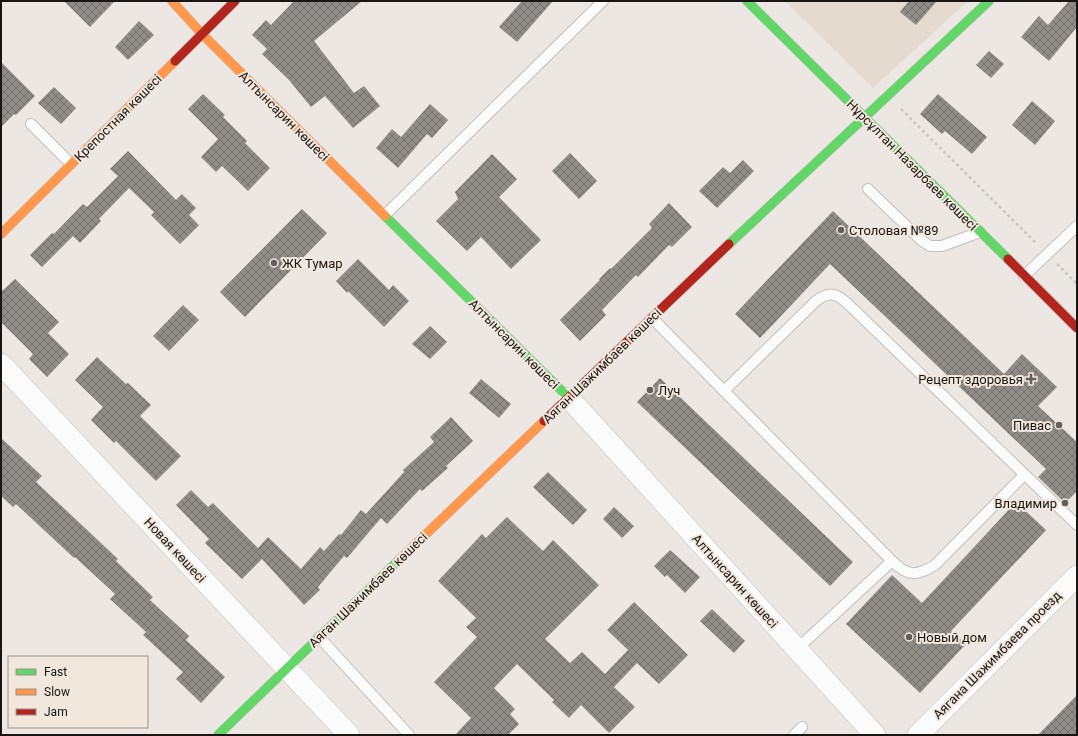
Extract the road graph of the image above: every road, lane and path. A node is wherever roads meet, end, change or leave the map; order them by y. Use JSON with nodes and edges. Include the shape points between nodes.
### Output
{"nodes":[{"id":1,"x":172,"y":1,"type":"edge"},
{"id":2,"x":235,"y":1,"type":"edge"},
{"id":3,"x":603,"y":1,"type":"edge"},
{"id":4,"x":747,"y":1,"type":"edge"},
{"id":5,"x":990,"y":1,"type":"edge"},
{"id":6,"x":971,"y":6,"type":"dead end"},
{"id":7,"x":971,"y":18,"type":"junction"},
{"id":8,"x":202,"y":34,"type":"junction"},
{"id":9,"x":887,"y":95,"type":"junction"},
{"id":10,"x":863,"y":117,"type":"junction"},
{"id":11,"x":31,"y":124,"type":"dead end"},
{"id":12,"x":71,"y":164,"type":"junction"},
{"id":13,"x":868,"y":189,"type":"dead end"},
{"id":14,"x":384,"y":215,"type":"junction"},
{"id":15,"x":1077,"y":226,"type":"edge"},
{"id":16,"x":980,"y":232,"type":"junction"},
{"id":17,"x":1,"y":234,"type":"edge"},
{"id":18,"x":1047,"y":254,"type":"junction"},
{"id":19,"x":1024,"y":276,"type":"junction"},
{"id":20,"x":1077,"y":284,"type":"edge"},
{"id":21,"x":652,"y":318,"type":"junction"},
{"id":22,"x":1077,"y":328,"type":"edge"},
{"id":23,"x":1,"y":364,"type":"edge"},
{"id":24,"x":724,"y":391,"type":"junction"},
{"id":25,"x":569,"y":398,"type":"junction"},
{"id":26,"x":1024,"y":475,"type":"junction"},
{"id":27,"x":1077,"y":525,"type":"edge"},
{"id":28,"x":892,"y":561,"type":"junction"},
{"id":29,"x":1077,"y":576,"type":"edge"},
{"id":30,"x":319,"y":638,"type":"junction"},
{"id":31,"x":797,"y":649,"type":"junction"},
{"id":32,"x":287,"y":668,"type":"junction"},
{"id":33,"x":802,"y":726,"type":"dead end"},
{"id":34,"x":218,"y":735,"type":"edge"},
{"id":35,"x":350,"y":735,"type":"edge"},
{"id":36,"x":409,"y":735,"type":"edge"},
{"id":37,"x":794,"y":735,"type":"edge"},
{"id":38,"x":875,"y":735,"type":"edge"},
{"id":39,"x":918,"y":735,"type":"edge"}],
"edges":[{"from":1,"to":8,"type":"street","name":"Алтынсарин көшесі"},
{"from":2,"to":8,"type":"street","name":"Крепостная көшесі"},
{"from":3,"to":14,"type":"lane"},
{"from":4,"to":10,"type":"street","name":"Нұрсұлтан Назарбаев көшесі"},
{"from":5,"to":7,"type":"street","name":"Аяган Шажимбаев көшесі"},
{"from":6,"to":7,"type":"lane"},
{"from":7,"to":9,"type":"street","name":"Аяган Шажимбаев көшесі"},
{"from":8,"to":12,"type":"street","name":"Крепостная көшесі"},
{"from":8,"to":14,"type":"street","name":"Алтынсарин көшесі"},
{"from":9,"to":10,"type":"street","name":"Аяган Шажимбаев көшесі"},
{"from":9,"to":18,"type":"path"},
{"from":10,"to":16,"type":"street","name":"Нұрсұлтан Назарбаев көшесі"},
{"from":10,"to":21,"type":"street","name":"Аяган Шажимбаев көшесі"},
{"from":11,"to":12,"type":"lane"},
{"from":12,"to":17,"type":"street","name":"Крепостная көшесі"},
{"from":13,"to":16,"type":"lane","via":[[930,246],[942,246]]},
{"from":14,"to":25,"type":"street","name":"Алтынсарин көшесі"},
{"from":15,"to":18,"type":"lane"},
{"from":16,"to":19,"type":"street","name":"Нұрсұлтан Назарбаев көшесі"},
{"from":18,"to":19,"type":"lane"},
{"from":18,"to":20,"type":"path"},
{"from":19,"to":22,"type":"street","name":"Нұрсұлтан Назарбаев көшесі"},
{"from":21,"to":24,"type":"lane"},
{"from":21,"to":25,"type":"street","name":"Аяган Шажимбаев көшесі"},
{"from":23,"to":32,"type":"street","name":"Новая көшесі"},
{"from":24,"to":26,"type":"lane","via":[[816,301],[830,294],[848,304]]},
{"from":24,"to":28,"type":"lane"},
{"from":25,"to":30,"type":"street","name":"Аяган Шажимбаев көшесі"},
{"from":25,"to":31,"type":"street","name":"Алтынсарин көшесі"},
{"from":26,"to":27,"type":"lane"},
{"from":26,"to":28,"type":"lane","via":[[935,565],[918,574],[909,573]]},
{"from":28,"to":31,"type":"lane"},
{"from":29,"to":39,"type":"street","name":"Аягана Шажимбаева проезд"},
{"from":30,"to":32,"type":"street","name":"Аяган Шажимбаев көшесі"},
{"from":30,"to":36,"type":"lane"},
{"from":31,"to":38,"type":"street","name":"Алтынсарин көшесі"},
{"from":32,"to":34,"type":"street","name":"Аяган Шажимбаев көшесі"},
{"from":32,"to":35,"type":"street","name":"Новая көшесі"},
{"from":33,"to":37,"type":"lane"}]}
